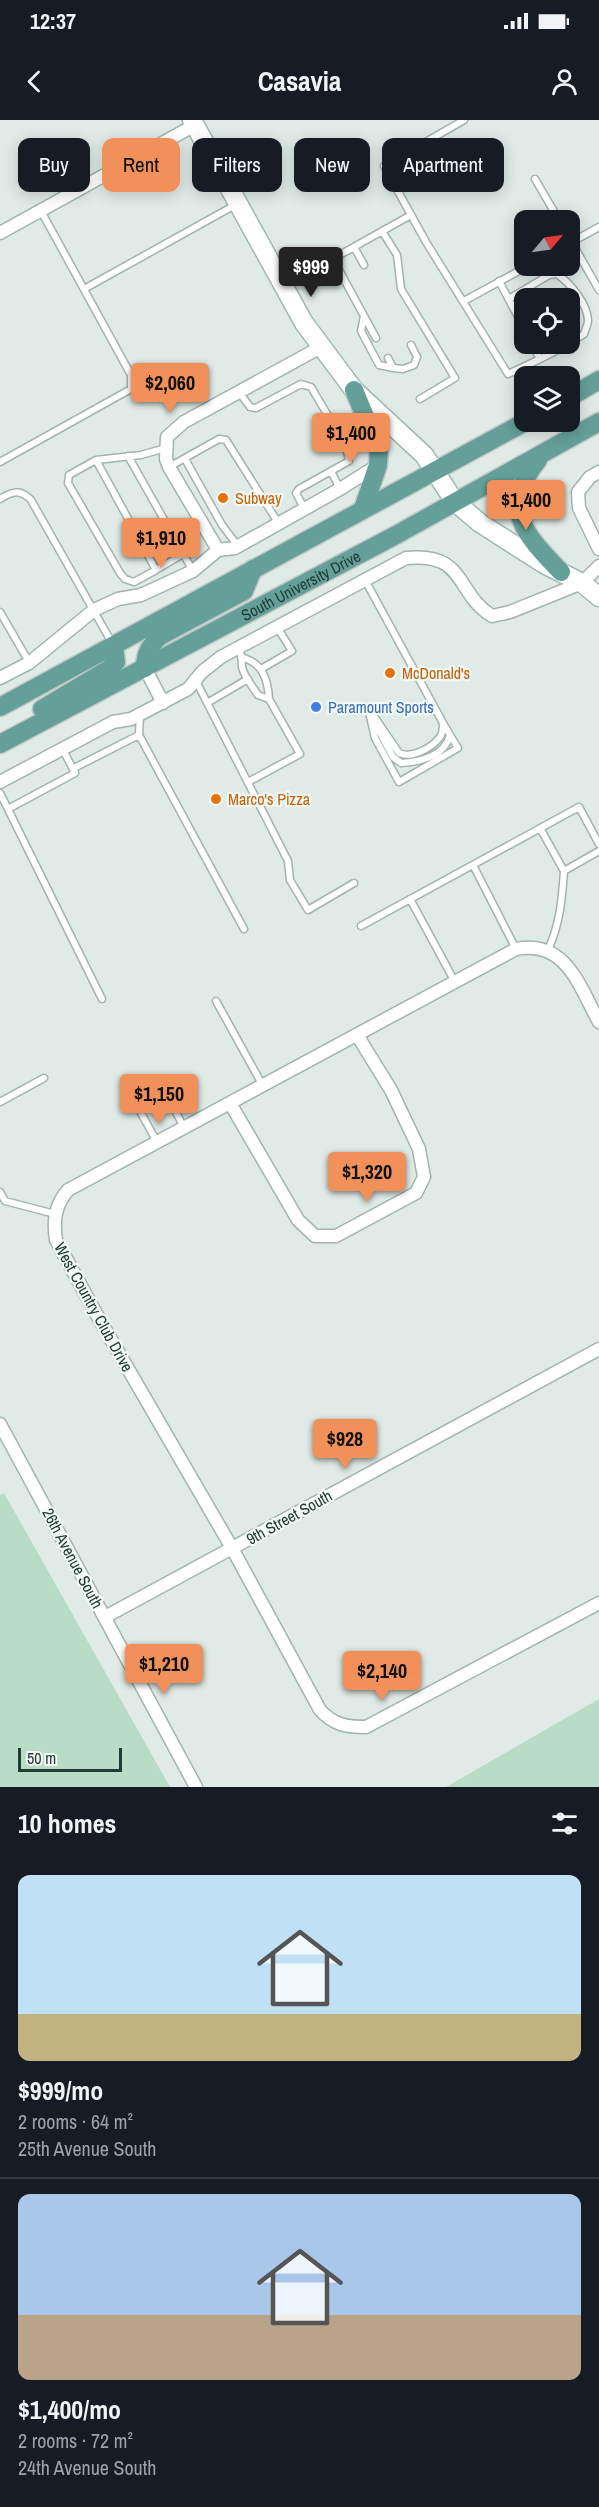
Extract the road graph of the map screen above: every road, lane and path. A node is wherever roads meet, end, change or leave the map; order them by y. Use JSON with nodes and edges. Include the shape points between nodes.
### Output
{"nodes":[{"id":1,"x":464,"y":120,"type":"edge"},
{"id":2,"x":193,"y":123,"type":"edge"},
{"id":3,"x":535,"y":179,"type":"dead end"},
{"id":4,"x":237,"y":204,"type":"junction"},
{"id":5,"x":553,"y":210,"type":"edge"},
{"id":6,"x":41,"y":211,"type":"junction"},
{"id":7,"x":411,"y":215,"type":"junction"},
{"id":8,"x":599,"y":227,"type":"edge"},
{"id":9,"x":382,"y":231,"type":"junction"},
{"id":10,"x":0,"y":233,"type":"edge"},
{"id":11,"x":580,"y":237,"type":"edge"},
{"id":12,"x":354,"y":247,"type":"junction"},
{"id":13,"x":333,"y":259,"type":"junction"},
{"id":14,"x":580,"y":259,"type":"edge"},
{"id":15,"x":364,"y":265,"type":"dead end"},
{"id":16,"x":514,"y":273,"type":"edge"},
{"id":17,"x":499,"y":281,"type":"junction"},
{"id":18,"x":284,"y":286,"type":"junction"},
{"id":19,"x":527,"y":288,"type":"edge"},
{"id":20,"x":572,"y":288,"type":"edge"},
{"id":21,"x":84,"y":289,"type":"junction"},
{"id":22,"x":599,"y":290,"type":"edge"},
{"id":23,"x":514,"y":296,"type":"edge"},
{"id":24,"x":509,"y":299,"type":"junction"},
{"id":25,"x":580,"y":300,"type":"edge"},
{"id":26,"x":464,"y":301,"type":"junction"},
{"id":27,"x":514,"y":309,"type":"edge"},
{"id":28,"x":364,"y":315,"type":"junction"},
{"id":29,"x":580,"y":336,"type":"edge"},
{"id":30,"x":376,"y":338,"type":"dead end"},
{"id":31,"x":411,"y":345,"type":"dead end"},
{"id":32,"x":321,"y":347,"type":"junction"},
{"id":33,"x":537,"y":354,"type":"edge"},
{"id":34,"x":549,"y":354,"type":"edge"},
{"id":35,"x":388,"y":358,"type":"dead end"},
{"id":36,"x":540,"y":359,"type":"junction"},
{"id":37,"x":393,"y":368,"type":"junction"},
{"id":38,"x":599,"y":380,"type":"edge"},
{"id":39,"x":354,"y":390,"type":"junction"},
{"id":40,"x":239,"y":391,"type":"junction"},
{"id":41,"x":580,"y":391,"type":"edge"},
{"id":42,"x":420,"y":399,"type":"dead end"},
{"id":43,"x":599,"y":422,"type":"edge"},
{"id":44,"x":514,"y":428,"type":"edge"},
{"id":45,"x":166,"y":448,"type":"junction"},
{"id":46,"x":543,"y":453,"type":"junction"},
{"id":47,"x":128,"y":456,"type":"junction"},
{"id":48,"x":184,"y":459,"type":"junction"},
{"id":49,"x":96,"y":460,"type":"junction"},
{"id":50,"x":0,"y":462,"type":"edge"},
{"id":51,"x":378,"y":465,"type":"junction"},
{"id":52,"x":169,"y":467,"type":"junction"},
{"id":53,"x":435,"y":470,"type":"junction"},
{"id":54,"x":331,"y":471,"type":"junction"},
{"id":55,"x":599,"y":472,"type":"edge"},
{"id":56,"x":340,"y":489,"type":"junction"},
{"id":57,"x":0,"y":499,"type":"edge"},
{"id":58,"x":455,"y":502,"type":"junction"},
{"id":59,"x":305,"y":509,"type":"junction"},
{"id":60,"x":363,"y":509,"type":"junction"},
{"id":61,"x":279,"y":525,"type":"junction"},
{"id":62,"x":238,"y":546,"type":"junction"},
{"id":63,"x":599,"y":549,"type":"edge"},
{"id":64,"x":218,"y":550,"type":"junction"},
{"id":65,"x":183,"y":554,"type":"junction"},
{"id":66,"x":599,"y":566,"type":"edge"},
{"id":67,"x":253,"y":569,"type":"junction"},
{"id":68,"x":156,"y":570,"type":"junction"},
{"id":69,"x":193,"y":571,"type":"junction"},
{"id":70,"x":561,"y":572,"type":"junction"},
{"id":71,"x":365,"y":580,"type":"junction"},
{"id":72,"x":582,"y":583,"type":"junction"},
{"id":73,"x":599,"y":597,"type":"edge"},
{"id":74,"x":94,"y":610,"type":"junction"},
{"id":75,"x":0,"y":612,"type":"edge"},
{"id":76,"x":277,"y":627,"type":"junction"},
{"id":77,"x":114,"y":646,"type":"junction"},
{"id":78,"x":241,"y":653,"type":"junction"},
{"id":79,"x":29,"y":663,"type":"junction"},
{"id":80,"x":144,"y":668,"type":"junction"},
{"id":81,"x":261,"y":669,"type":"junction"},
{"id":82,"x":0,"y":678,"type":"edge"},
{"id":83,"x":248,"y":679,"type":"junction"},
{"id":84,"x":195,"y":680,"type":"junction"},
{"id":85,"x":269,"y":699,"type":"junction"},
{"id":86,"x":163,"y":703,"type":"junction"},
{"id":87,"x":207,"y":703,"type":"junction"},
{"id":88,"x":0,"y":707,"type":"edge"},
{"id":89,"x":369,"y":709,"type":"junction"},
{"id":90,"x":140,"y":716,"type":"junction"},
{"id":91,"x":443,"y":723,"type":"junction"},
{"id":92,"x":24,"y":731,"type":"junction"},
{"id":93,"x":139,"y":735,"type":"junction"},
{"id":94,"x":450,"y":735,"type":"junction"},
{"id":95,"x":0,"y":744,"type":"edge"},
{"id":96,"x":62,"y":748,"type":"junction"},
{"id":97,"x":74,"y":768,"type":"junction"},
{"id":98,"x":0,"y":782,"type":"edge"},
{"id":99,"x":248,"y":783,"type":"junction"},
{"id":100,"x":0,"y":793,"type":"edge"},
{"id":101,"x":8,"y":809,"type":"junction"},
{"id":102,"x":540,"y":828,"type":"junction"},
{"id":103,"x":599,"y":844,"type":"edge"},
{"id":104,"x":599,"y":851,"type":"edge"},
{"id":105,"x":473,"y":865,"type":"junction"},
{"id":106,"x":564,"y":871,"type":"junction"},
{"id":107,"x":354,"y":884,"type":"dead end"},
{"id":108,"x":410,"y":899,"type":"junction"},
{"id":109,"x":361,"y":926,"type":"dead end"},
{"id":110,"x":244,"y":929,"type":"dead end"},
{"id":111,"x":516,"y":949,"type":"junction"},
{"id":112,"x":548,"y":950,"type":"junction"},
{"id":113,"x":455,"y":982,"type":"junction"},
{"id":114,"x":102,"y":999,"type":"dead end"},
{"id":115,"x":216,"y":1001,"type":"dead end"},
{"id":116,"x":599,"y":1022,"type":"edge"},
{"id":117,"x":357,"y":1035,"type":"junction"},
{"id":118,"x":44,"y":1078,"type":"dead end"},
{"id":119,"x":263,"y":1086,"type":"junction"},
{"id":120,"x":0,"y":1102,"type":"edge"},
{"id":121,"x":230,"y":1103,"type":"junction"},
{"id":122,"x":184,"y":1128,"type":"junction"},
{"id":123,"x":157,"y":1143,"type":"junction"},
{"id":124,"x":0,"y":1192,"type":"edge"},
{"id":125,"x":55,"y":1214,"type":"junction"},
{"id":126,"x":599,"y":1349,"type":"edge"},
{"id":127,"x":0,"y":1424,"type":"edge"},
{"id":128,"x":232,"y":1548,"type":"junction"},
{"id":129,"x":599,"y":1603,"type":"edge"},
{"id":130,"x":105,"y":1617,"type":"junction"},
{"id":131,"x":196,"y":1787,"type":"edge"}],
"edges":[{"from":1,"to":7,"type":"lane","via":[[384,166]]},
{"from":2,"to":4,"type":"street"},
{"from":2,"to":6,"type":"street"},
{"from":3,"to":5,"type":"lane"},
{"from":4,"to":18,"type":"street"},
{"from":4,"to":21,"type":"lane"},
{"from":6,"to":10,"type":"street"},
{"from":6,"to":21,"type":"lane"},
{"from":7,"to":9,"type":"lane"},
{"from":7,"to":26,"type":"lane"},
{"from":8,"to":11,"type":"lane"},
{"from":9,"to":12,"type":"lane"},
{"from":9,"to":42,"type":"lane","via":[[397,255],[401,289],[455,378]]},
{"from":12,"to":13,"type":"lane"},
{"from":12,"to":15,"type":"lane"},
{"from":13,"to":18,"type":"lane"},
{"from":13,"to":28,"type":"lane"},
{"from":14,"to":22,"type":"lane"},
{"from":16,"to":17,"type":"lane"},
{"from":17,"to":24,"type":"lane"},
{"from":17,"to":26,"type":"lane"},
{"from":18,"to":32,"type":"street"},
{"from":19,"to":20,"type":"lane","via":[[557,274]]},
{"from":21,"to":50,"type":"lane","via":[[131,375],[132,389]]},
{"from":23,"to":24,"type":"lane"},
{"from":24,"to":27,"type":"lane"},
{"from":25,"to":29,"type":"lane","via":[[588,320]]},
{"from":26,"to":36,"type":"lane","via":[[508,374]]},
{"from":28,"to":30,"type":"lane"},
{"from":28,"to":37,"type":"lane","via":[[361,331],[380,365]]},
{"from":31,"to":37,"type":"lane","via":[[417,357],[414,365]]},
{"from":32,"to":39,"type":"street"},
{"from":32,"to":40,"type":"street"},
{"from":33,"to":36,"type":"lane"},
{"from":34,"to":36,"type":"lane"},
{"from":35,"to":37,"type":"lane"},
{"from":38,"to":41,"type":"main road"},
{"from":39,"to":51,"type":"main road","via":[[379,450]]},
{"from":39,"to":53,"type":"street"},
{"from":40,"to":45,"type":"street","via":[[184,422],[167,437]]},
{"from":40,"to":54,"type":"lane","via":[[250,407],[256,408],[301,384],[311,387],[350,454],[349,461]]},
{"from":43,"to":46,"type":"main road","name":"South University Drive"},
{"from":44,"to":53,"type":"main road"},
{"from":45,"to":47,"type":"lane"},
{"from":45,"to":52,"type":"street"},
{"from":46,"to":58,"type":"main road","name":"South University Drive"},
{"from":46,"to":70,"type":"main road","via":[[524,477],[518,505],[522,525]]},
{"from":47,"to":49,"type":"lane"},
{"from":47,"to":65,"type":"lane"},
{"from":48,"to":52,"type":"lane"},
{"from":48,"to":61,"type":"lane","via":[[219,439],[226,440]]},
{"from":48,"to":62,"type":"lane"},
{"from":49,"to":68,"type":"lane"},
{"from":49,"to":68,"type":"lane","via":[[69,475],[68,483],[125,579],[134,582]]},
{"from":51,"to":56,"type":"street"},
{"from":51,"to":60,"type":"main road"},
{"from":52,"to":64,"type":"street"},
{"from":53,"to":58,"type":"street"},
{"from":53,"to":60,"type":"main road"},
{"from":54,"to":56,"type":"lane"},
{"from":54,"to":59,"type":"lane","via":[[296,493]]},
{"from":55,"to":63,"type":"street","via":[[578,492],[579,508]]},
{"from":56,"to":59,"type":"street"},
{"from":57,"to":74,"type":"lane","via":[[12,492],[23,492],[32,500]]},
{"from":58,"to":70,"type":"street","via":[[480,523]]},
{"from":58,"to":80,"type":"main road","name":"South University Drive"},
{"from":59,"to":61,"type":"street"},
{"from":60,"to":67,"type":"main road"},
{"from":61,"to":62,"type":"street"},
{"from":62,"to":64,"type":"street"},
{"from":64,"to":69,"type":"street"},
{"from":65,"to":68,"type":"lane"},
{"from":65,"to":69,"type":"lane"},
{"from":66,"to":72,"type":"street"},
{"from":67,"to":77,"type":"main road"},
{"from":67,"to":80,"type":"main road","via":[[244,591],[160,636],[149,646]]},
{"from":69,"to":74,"type":"street","via":[[141,595],[118,599]]},
{"from":70,"to":72,"type":"street"},
{"from":71,"to":72,"type":"street","via":[[406,558],[440,560],[454,569],[478,607],[492,616]]},
{"from":71,"to":76,"type":"street"},
{"from":71,"to":91,"type":"lane"},
{"from":72,"to":73,"type":"street"},
{"from":74,"to":77,"type":"lane"},
{"from":74,"to":79,"type":"street"},
{"from":75,"to":79,"type":"lane"},
{"from":76,"to":78,"type":"street"},
{"from":76,"to":81,"type":"lane","via":[[292,651]]},
{"from":77,"to":88,"type":"main road"},
{"from":77,"to":92,"type":"main road","via":[[117,662],[110,669],[40,710]]},
{"from":78,"to":81,"type":"lane"},
{"from":78,"to":83,"type":"lane"},
{"from":78,"to":84,"type":"street","via":[[221,657]]},
{"from":79,"to":82,"type":"street"},
{"from":80,"to":86,"type":"street"},
{"from":80,"to":92,"type":"main road","name":"South University Drive"},
{"from":81,"to":85,"type":"lane"},
{"from":83,"to":85,"type":"lane","via":[[258,695]]},
{"from":83,"to":87,"type":"lane"},
{"from":84,"to":86,"type":"street","via":[[188,689]]},
{"from":84,"to":87,"type":"lane"},
{"from":85,"to":99,"type":"lane","via":[[300,754]]},
{"from":86,"to":90,"type":"street"},
{"from":87,"to":99,"type":"lane"},
{"from":89,"to":91,"type":"lane","via":[[405,756],[437,741]]},
{"from":89,"to":94,"type":"lane","via":[[382,741],[401,763],[427,759],[448,743]]},
{"from":89,"to":94,"type":"lane","via":[[375,738],[399,782],[458,748]]},
{"from":90,"to":93,"type":"lane"},
{"from":90,"to":96,"type":"street","via":[[113,722]]},
{"from":91,"to":94,"type":"lane"},
{"from":92,"to":95,"type":"main road","name":"South University Drive"},
{"from":93,"to":97,"type":"lane"},
{"from":93,"to":110,"type":"lane"},
{"from":96,"to":97,"type":"lane"},
{"from":96,"to":98,"type":"street"},
{"from":97,"to":101,"type":"lane","via":[[75,773]]},
{"from":99,"to":107,"type":"lane","via":[[288,861],[290,880],[308,910]]},
{"from":100,"to":101,"type":"lane"},
{"from":101,"to":114,"type":"lane"},
{"from":102,"to":103,"type":"lane","via":[[579,807]]},
{"from":102,"to":105,"type":"lane"},
{"from":102,"to":106,"type":"lane"},
{"from":104,"to":106,"type":"lane"},
{"from":105,"to":108,"type":"lane"},
{"from":105,"to":111,"type":"lane"},
{"from":106,"to":112,"type":"lane","via":[[562,903]]},
{"from":108,"to":109,"type":"lane"},
{"from":108,"to":113,"type":"lane"},
{"from":111,"to":112,"type":"street","via":[[533,946]]},
{"from":111,"to":113,"type":"street"},
{"from":112,"to":116,"type":"street","via":[[572,973]]},
{"from":113,"to":117,"type":"street"},
{"from":115,"to":119,"type":"lane"},
{"from":117,"to":119,"type":"street"},
{"from":117,"to":121,"type":"street","via":[[391,1090],[419,1149],[424,1177],[416,1193],[336,1236],[315,1236],[298,1220]]},
{"from":118,"to":120,"type":"lane"},
{"from":119,"to":121,"type":"street"},
{"from":121,"to":122,"type":"street"},
{"from":122,"to":123,"type":"street"},
{"from":122,"to":123,"type":"lane","via":[[163,1093],[151,1094],[143,1101],[141,1113]]},
{"from":123,"to":125,"type":"street","via":[[69,1190],[59,1200]]},
{"from":124,"to":125,"type":"lane","via":[[5,1201]]},
{"from":125,"to":128,"type":"street","name":"West Country Club Drive","via":[[56,1240]]},
{"from":126,"to":128,"type":"street","name":"9th Street South"},
{"from":127,"to":130,"type":"street","name":"26th Avenue South"},
{"from":128,"to":129,"type":"street","name":"West Country Club Drive","via":[[320,1710],[330,1721],[348,1727],[366,1727]]},
{"from":128,"to":130,"type":"street","name":"9th Street South"},
{"from":130,"to":131,"type":"street","name":"26th Avenue South"}]}
